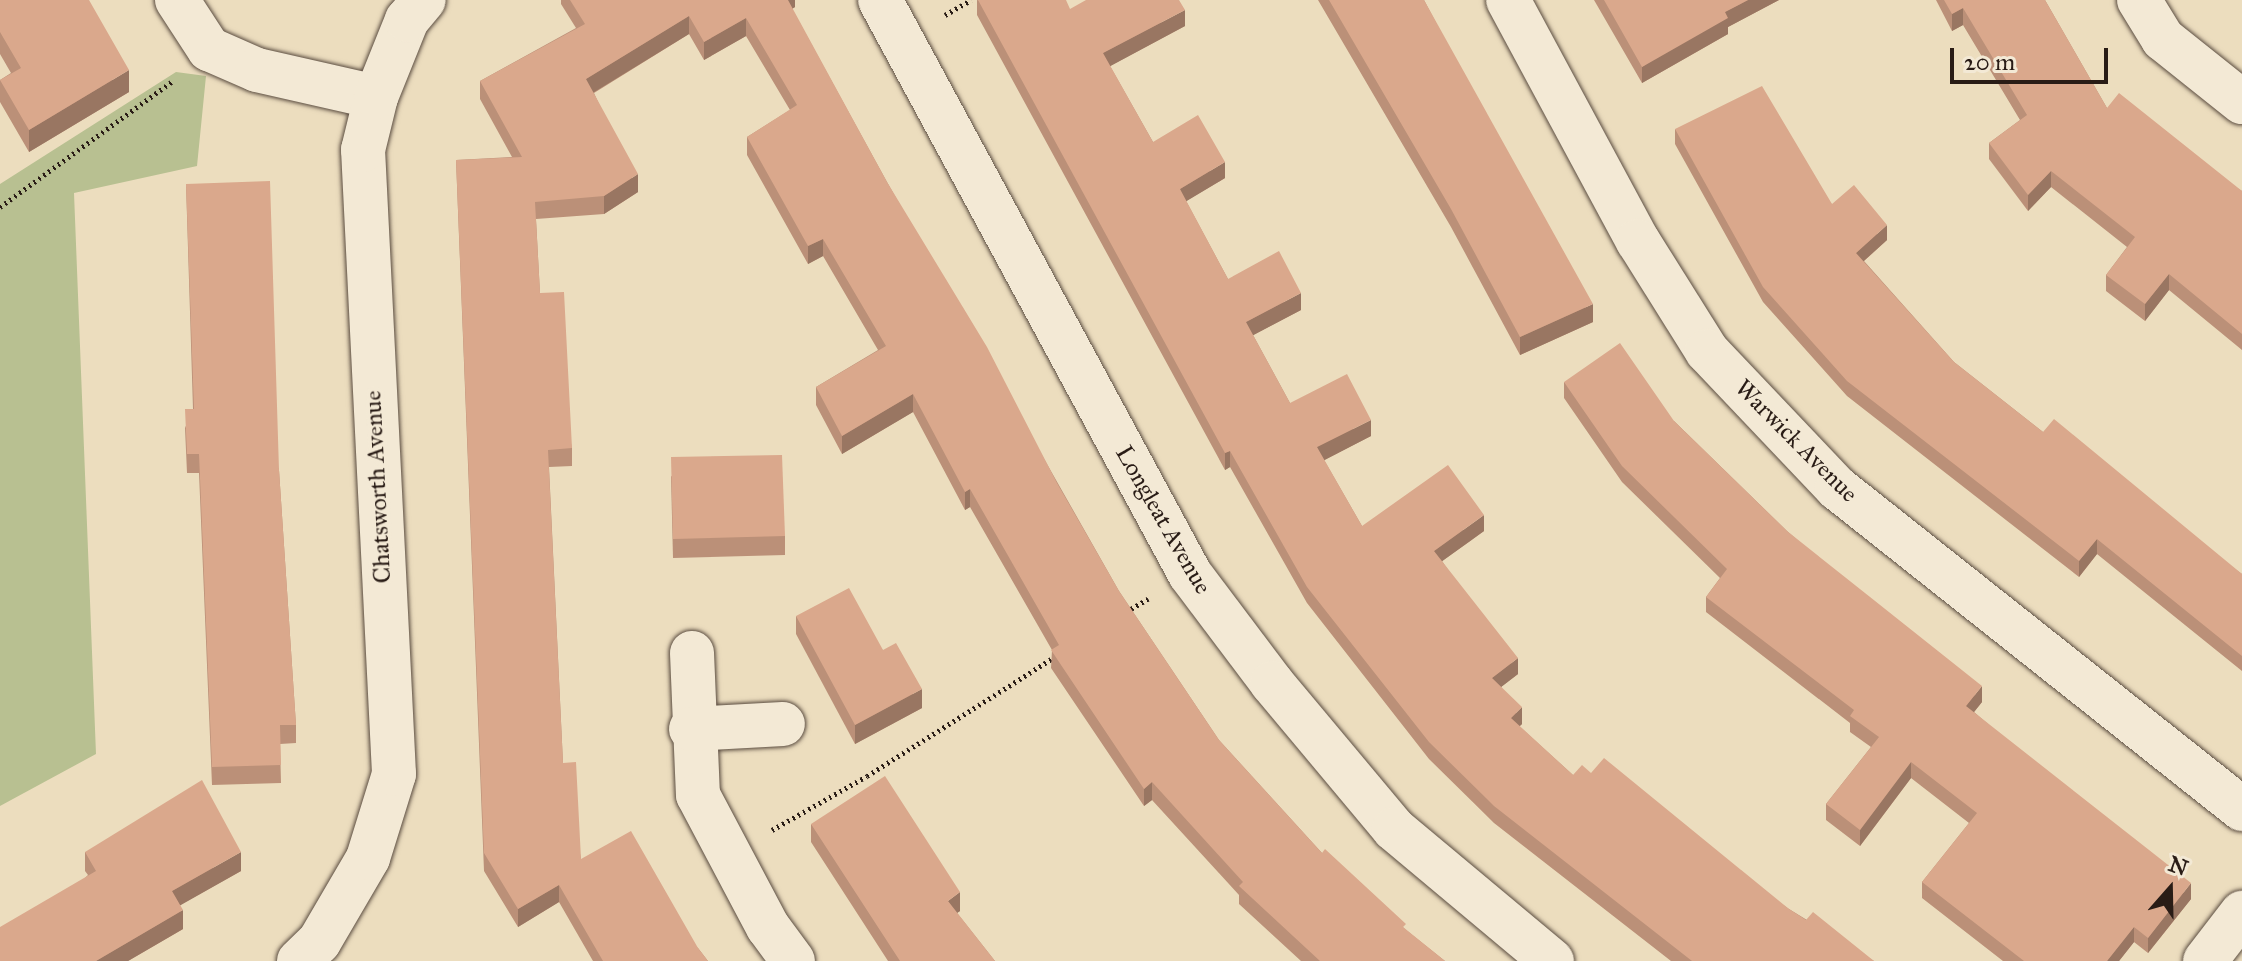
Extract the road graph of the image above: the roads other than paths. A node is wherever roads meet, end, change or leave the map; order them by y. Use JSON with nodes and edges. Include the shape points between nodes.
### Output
{"nodes":[{"id":1,"x":177,"y":0,"type":"edge"},
{"id":2,"x":424,"y":0,"type":"edge"},
{"id":3,"x":880,"y":0,"type":"edge"},
{"id":4,"x":1508,"y":0,"type":"edge"},
{"id":5,"x":2139,"y":0,"type":"edge"},
{"id":6,"x":376,"y":97,"type":"junction"},
{"id":7,"x":2242,"y":102,"type":"edge"},
{"id":8,"x":692,"y":653,"type":"dead end"},
{"id":9,"x":783,"y":724,"type":"dead end"},
{"id":10,"x":691,"y":729,"type":"junction"},
{"id":11,"x":2242,"y":809,"type":"edge"},
{"id":12,"x":2242,"y":913,"type":"edge"},
{"id":13,"x":299,"y":961,"type":"edge"},
{"id":14,"x":793,"y":961,"type":"edge"},
{"id":15,"x":1552,"y":961,"type":"edge"},
{"id":16,"x":2205,"y":961,"type":"edge"}],
"edges":[{"from":1,"to":6,"type":"street","via":[[209,49],[257,70]]},
{"from":2,"to":6,"type":"street","name":"Chatsworth Avenue","via":[[407,20]]},
{"from":3,"to":15,"type":"street","name":"Longleat Avenue","via":[[1190,574],[1272,683],[1394,829]]},
{"from":4,"to":11,"type":"street","name":"Warwick Avenue","via":[[1638,241],[1707,351],[1837,488]]},
{"from":5,"to":7,"type":"street","via":[[2163,39]]},
{"from":6,"to":13,"type":"street","name":"Chatsworth Avenue","via":[[363,150],[394,774],[368,858],[327,930]]},
{"from":8,"to":10,"type":"street"},
{"from":9,"to":10,"type":"street"},
{"from":10,"to":14,"type":"street","via":[[698,795],[768,927]]},
{"from":12,"to":16,"type":"street"}]}
